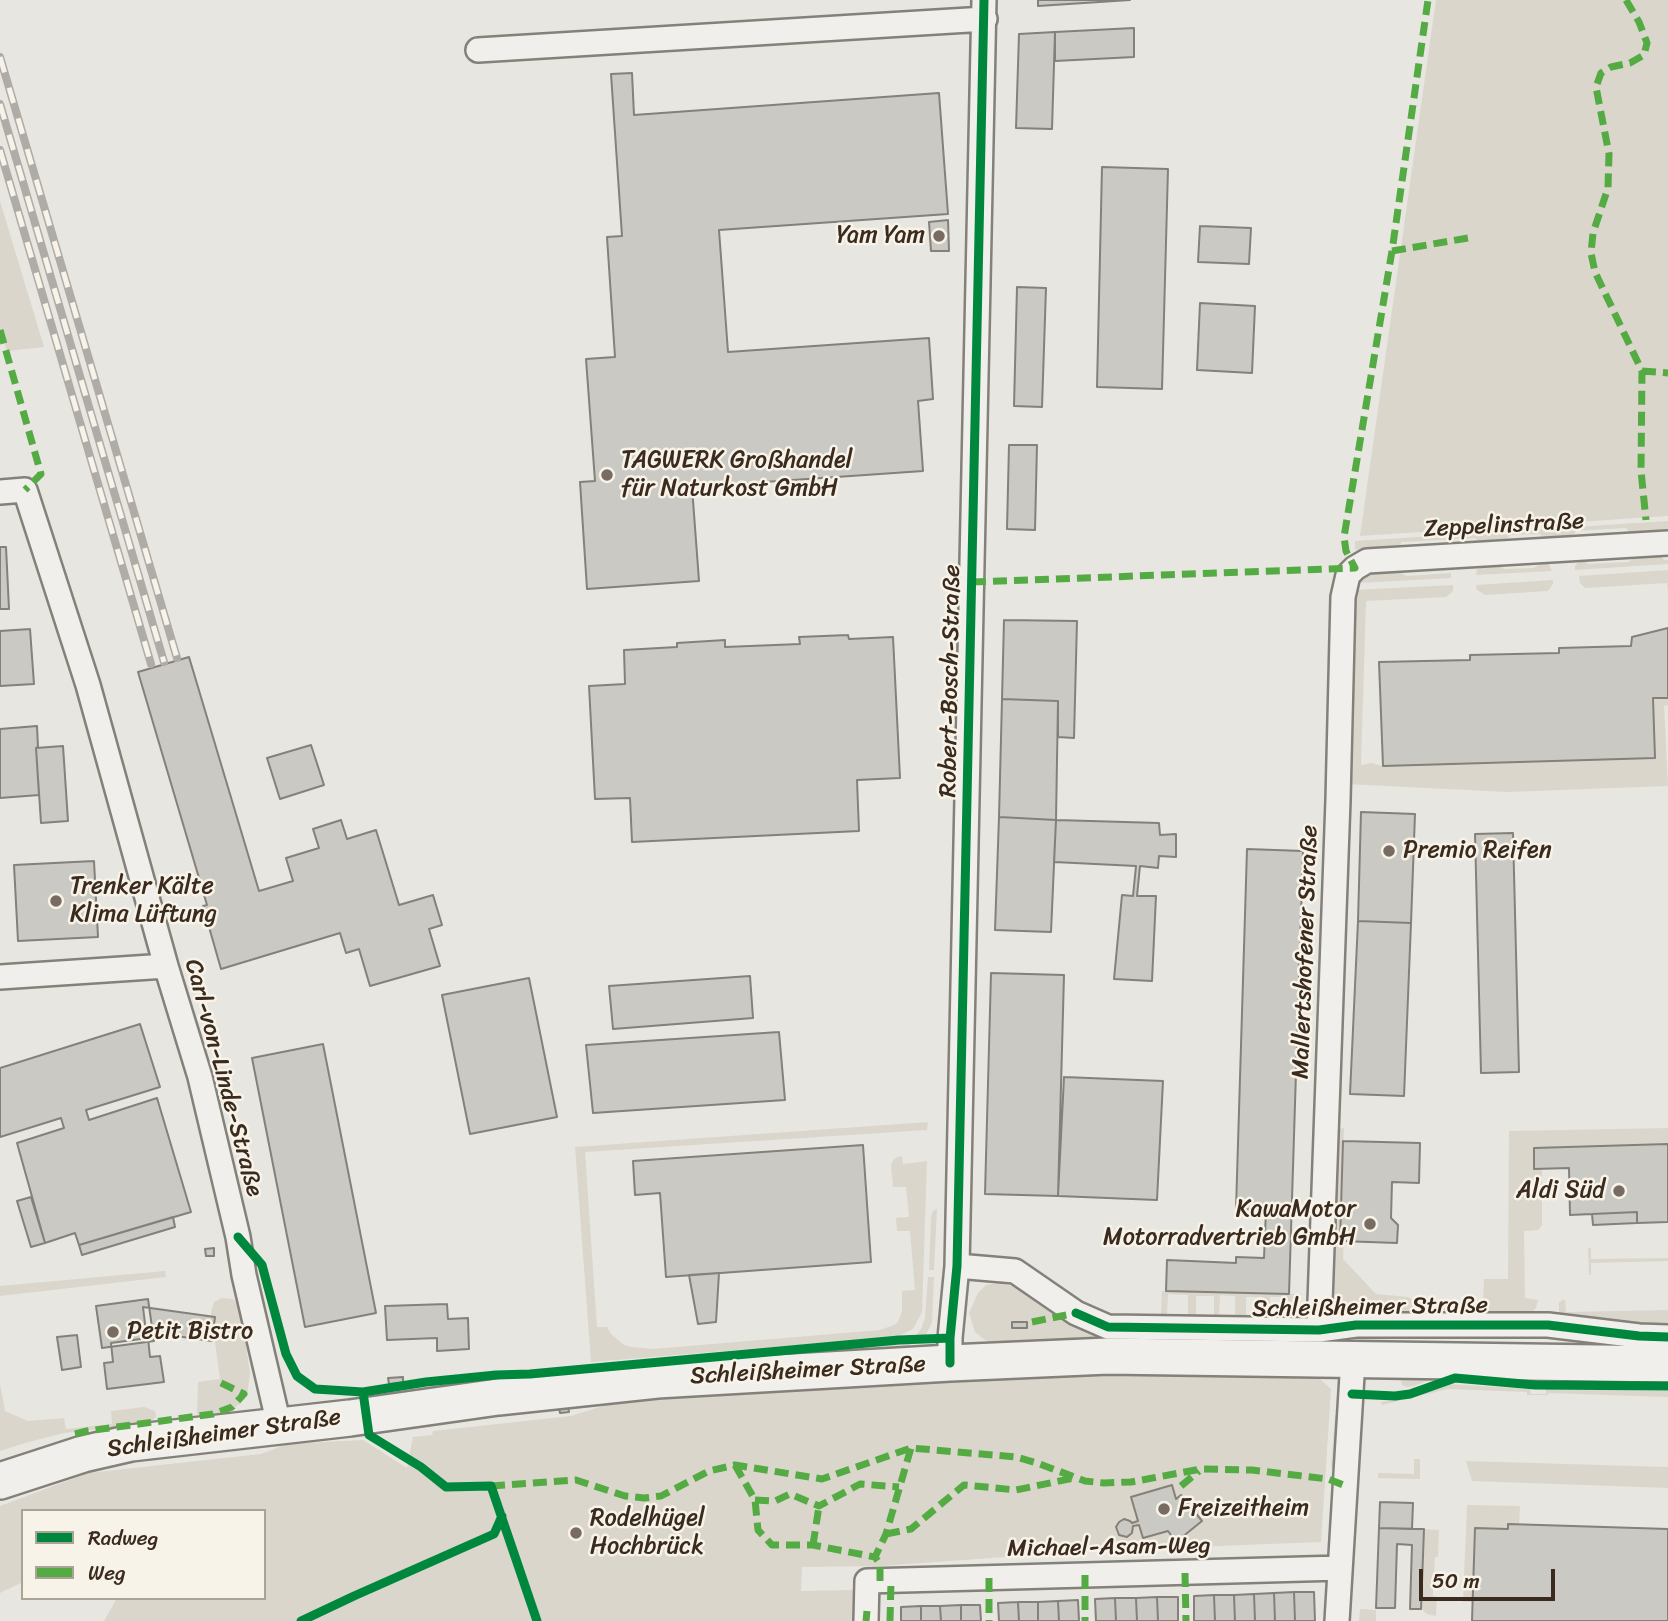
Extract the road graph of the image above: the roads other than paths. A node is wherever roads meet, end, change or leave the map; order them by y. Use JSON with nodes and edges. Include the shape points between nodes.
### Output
{"nodes":[{"id":1,"x":984,"y":10,"type":"edge"},
{"id":2,"x":478,"y":50,"type":"dead end"},
{"id":3,"x":0,"y":492,"type":"edge"},
{"id":4,"x":1668,"y":543,"type":"edge"},
{"id":5,"x":1348,"y":576,"type":"joint"},
{"id":6,"x":166,"y":966,"type":"junction"},
{"id":7,"x":0,"y":977,"type":"edge"},
{"id":8,"x":957,"y":1266,"type":"junction"},
{"id":9,"x":1319,"y":1330,"type":"junction"},
{"id":10,"x":1668,"y":1337,"type":"edge"},
{"id":11,"x":1353,"y":1359,"type":"junction"},
{"id":12,"x":950,"y":1363,"type":"junction"},
{"id":13,"x":1668,"y":1364,"type":"edge"},
{"id":14,"x":279,"y":1425,"type":"junction"},
{"id":15,"x":0,"y":1481,"type":"edge"},
{"id":16,"x":1340,"y":1568,"type":"junction"},
{"id":17,"x":866,"y":1621,"type":"edge"},
{"id":18,"x":1337,"y":1621,"type":"edge"}],
"edges":[{"from":1,"to":2,"type":"street","name":"Robert-Bosch-Straße"},
{"from":1,"to":8,"type":"street","name":"Robert-Bosch-Straße"},
{"from":3,"to":6,"type":"street","name":"Carl-von-Linde-Straße","via":[[25,490],[88,685]]},
{"from":4,"to":5,"type":"street","name":"Zeppelinstraße","via":[[1367,561]]},
{"from":5,"to":9,"type":"street","name":"Mallertshofener Straße","via":[[1343,597]]},
{"from":6,"to":7,"type":"street"},
{"from":6,"to":14,"type":"street","name":"Carl-von-Linde-Straße","via":[[200,1077]]},
{"from":8,"to":9,"type":"street","name":"Schleißheimer Straße","via":[[1015,1270],[1076,1313],[1108,1327]]},
{"from":8,"to":12,"type":"street","name":"Robert-Bosch-Straße"},
{"from":9,"to":10,"type":"street","name":"Schleißheimer Straße","via":[[1356,1325],[1548,1325]]},
{"from":11,"to":12,"type":"main road","name":"Schleißheimer Straße","via":[[1108,1356]]},
{"from":11,"to":13,"type":"main road","name":"Schleißheimer Straße"},
{"from":11,"to":16,"type":"street"},
{"from":12,"to":14,"type":"main road","name":"Schleißheimer Straße","via":[[657,1380]]},
{"from":14,"to":15,"type":"main road","name":"Schleißheimer Straße","via":[[131,1443]]},
{"from":16,"to":17,"type":"street","name":"Michael-Asam-Weg","via":[[867,1581]]},
{"from":16,"to":18,"type":"street"}]}
